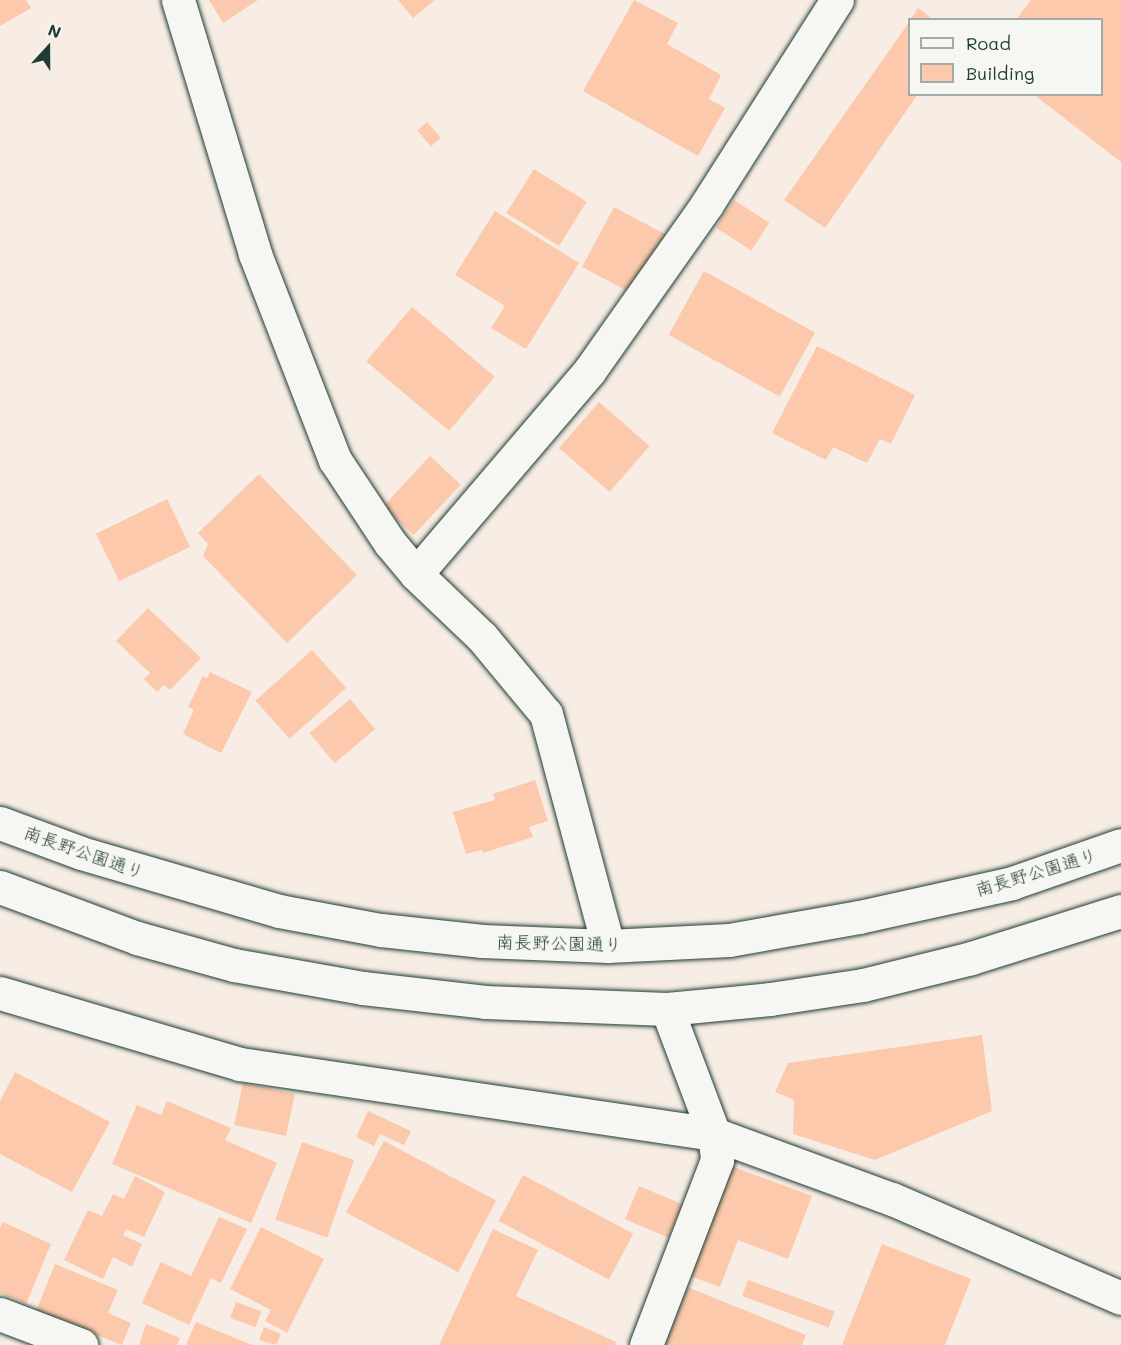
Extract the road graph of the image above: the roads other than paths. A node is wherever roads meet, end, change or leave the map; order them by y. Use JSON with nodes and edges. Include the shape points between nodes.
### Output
{"nodes":[{"id":1,"x":178,"y":0,"type":"edge"},
{"id":2,"x":837,"y":0,"type":"edge"},
{"id":3,"x":416,"y":574,"type":"junction"},
{"id":4,"x":0,"y":823,"type":"edge"},
{"id":5,"x":1121,"y":845,"type":"edge"},
{"id":6,"x":0,"y":887,"type":"edge"},
{"id":7,"x":1121,"y":911,"type":"edge"},
{"id":8,"x":608,"y":946,"type":"junction"},
{"id":9,"x":0,"y":993,"type":"edge"},
{"id":10,"x":667,"y":1009,"type":"junction"},
{"id":11,"x":714,"y":1134,"type":"junction"},
{"id":12,"x":1121,"y":1298,"type":"edge"},
{"id":13,"x":0,"y":1314,"type":"edge"},
{"id":14,"x":81,"y":1345,"type":"edge"},
{"id":15,"x":646,"y":1345,"type":"edge"}],
"edges":[{"from":1,"to":3,"type":"street","via":[[255,254],[335,460],[390,543]]},
{"from":2,"to":3,"type":"street","via":[[707,204],[590,370]]},
{"from":3,"to":8,"type":"street","via":[[482,637],[546,714]]},
{"from":4,"to":8,"type":"street","name":"南長野公園通り","via":[[81,853],[279,911],[381,930],[482,941]]},
{"from":5,"to":8,"type":"street","name":"南長野公園通り","via":[[1011,883],[859,917],[729,940]]},
{"from":6,"to":10,"type":"street","via":[[137,938],[234,965],[363,988],[485,1002]]},
{"from":7,"to":10,"type":"street","via":[[971,958],[863,986]]},
{"from":9,"to":11,"type":"street","via":[[240,1064]]},
{"from":10,"to":11,"type":"street"},
{"from":11,"to":12,"type":"street","via":[[892,1199]]},
{"from":11,"to":15,"type":"street","via":[[717,1160]]},
{"from":13,"to":14,"type":"street"}]}
